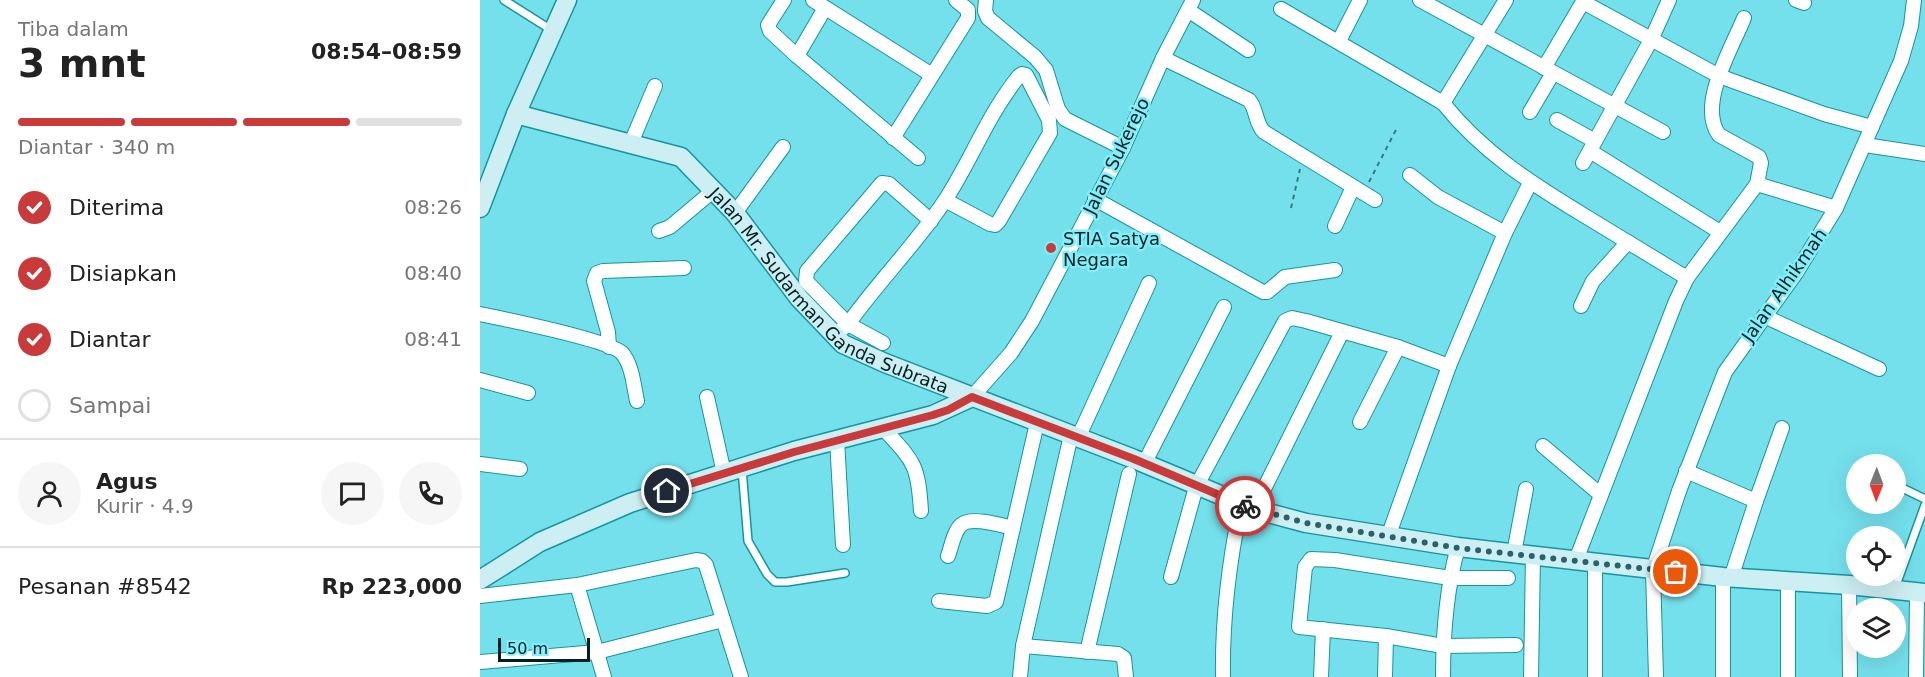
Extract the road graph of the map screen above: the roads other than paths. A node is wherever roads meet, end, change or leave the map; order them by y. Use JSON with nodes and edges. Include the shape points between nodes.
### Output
{"nodes":[{"id":1,"x":504,"y":0,"type":"edge"},
{"id":2,"x":567,"y":0,"type":"edge"},
{"id":3,"x":784,"y":0,"type":"edge"},
{"id":4,"x":956,"y":0,"type":"edge"},
{"id":5,"x":986,"y":0,"type":"edge"},
{"id":6,"x":1360,"y":0,"type":"edge"},
{"id":7,"x":1420,"y":0,"type":"edge"},
{"id":8,"x":1506,"y":0,"type":"edge"},
{"id":9,"x":1669,"y":0,"type":"edge"},
{"id":10,"x":1914,"y":0,"type":"edge"},
{"id":11,"x":1583,"y":1,"type":"edge"},
{"id":12,"x":819,"y":4,"type":"edge"},
{"id":13,"x":1435,"y":4,"type":"edge"},
{"id":14,"x":1190,"y":5,"type":"edge"},
{"id":15,"x":1281,"y":9,"type":"dead end"},
{"id":16,"x":1744,"y":18,"type":"dead end"},
{"id":17,"x":553,"y":31,"type":"junction"},
{"id":18,"x":1485,"y":36,"type":"junction"},
{"id":19,"x":1652,"y":38,"type":"junction"},
{"id":20,"x":1339,"y":41,"type":"junction"},
{"id":21,"x":1248,"y":50,"type":"dead end"},
{"id":22,"x":797,"y":56,"type":"junction"},
{"id":23,"x":1163,"y":58,"type":"junction"},
{"id":24,"x":1549,"y":70,"type":"junction"},
{"id":25,"x":932,"y":75,"type":"junction"},
{"id":26,"x":1719,"y":76,"type":"junction"},
{"id":27,"x":656,"y":86,"type":"dead end"},
{"id":28,"x":1443,"y":103,"type":"junction"},
{"id":29,"x":1614,"y":106,"type":"junction"},
{"id":30,"x":1530,"y":112,"type":"dead end"},
{"id":31,"x":516,"y":114,"type":"junction"},
{"id":32,"x":1557,"y":120,"type":"dead end"},
{"id":33,"x":1872,"y":127,"type":"junction"},
{"id":34,"x":1663,"y":132,"type":"dead end"},
{"id":35,"x":894,"y":138,"type":"junction"},
{"id":36,"x":631,"y":143,"type":"junction"},
{"id":37,"x":1865,"y":145,"type":"junction"},
{"id":38,"x":1593,"y":146,"type":"junction"},
{"id":39,"x":783,"y":147,"type":"dead end"},
{"id":40,"x":1123,"y":148,"type":"junction"},
{"id":41,"x":1925,"y":154,"type":"edge"},
{"id":42,"x":918,"y":158,"type":"dead end"},
{"id":43,"x":1583,"y":163,"type":"dead end"},
{"id":44,"x":1410,"y":175,"type":"dead end"},
{"id":45,"x":1530,"y":183,"type":"junction"},
{"id":46,"x":1757,"y":184,"type":"junction"},
{"id":47,"x":714,"y":190,"type":"junction"},
{"id":48,"x":1095,"y":199,"type":"junction"},
{"id":49,"x":945,"y":200,"type":"junction"},
{"id":50,"x":480,"y":208,"type":"edge"},
{"id":51,"x":1836,"y":208,"type":"junction"},
{"id":52,"x":735,"y":213,"type":"junction"},
{"id":53,"x":930,"y":221,"type":"junction"},
{"id":54,"x":1335,"y":226,"type":"dead end"},
{"id":55,"x":659,"y":231,"type":"dead end"},
{"id":56,"x":1720,"y":232,"type":"junction"},
{"id":57,"x":1505,"y":233,"type":"junction"},
{"id":58,"x":1628,"y":242,"type":"junction"},
{"id":59,"x":684,"y":267,"type":"dead end"},
{"id":60,"x":1335,"y":270,"type":"dead end"},
{"id":61,"x":1687,"y":278,"type":"junction"},
{"id":62,"x":1149,"y":283,"type":"dead end"},
{"id":63,"x":1581,"y":306,"type":"dead end"},
{"id":64,"x":1224,"y":307,"type":"dead end"},
{"id":65,"x":480,"y":314,"type":"edge"},
{"id":66,"x":1764,"y":316,"type":"junction"},
{"id":67,"x":841,"y":330,"type":"junction"},
{"id":68,"x":1342,"y":332,"type":"junction"},
{"id":69,"x":883,"y":343,"type":"dead end"},
{"id":70,"x":609,"y":346,"type":"junction"},
{"id":71,"x":1398,"y":347,"type":"junction"},
{"id":72,"x":1449,"y":366,"type":"junction"},
{"id":73,"x":1879,"y":369,"type":"dead end"},
{"id":74,"x":480,"y":380,"type":"edge"},
{"id":75,"x":528,"y":393,"type":"dead end"},
{"id":76,"x":707,"y":397,"type":"dead end"},
{"id":77,"x":972,"y":397,"type":"junction"},
{"id":78,"x":637,"y":401,"type":"dead end"},
{"id":79,"x":1360,"y":422,"type":"dead end"},
{"id":80,"x":1037,"y":423,"type":"junction"},
{"id":81,"x":882,"y":427,"type":"junction"},
{"id":82,"x":1782,"y":428,"type":"dead end"},
{"id":83,"x":1074,"y":437,"type":"junction"},
{"id":84,"x":837,"y":440,"type":"junction"},
{"id":85,"x":1543,"y":446,"type":"dead end"},
{"id":86,"x":480,"y":464,"type":"edge"},
{"id":87,"x":742,"y":468,"type":"junction"},
{"id":88,"x":520,"y":469,"type":"dead end"},
{"id":89,"x":1136,"y":469,"type":"junction"},
{"id":90,"x":1686,"y":471,"type":"junction"},
{"id":91,"x":724,"y":473,"type":"junction"},
{"id":92,"x":1196,"y":487,"type":"junction"},
{"id":93,"x":1526,"y":489,"type":"dead end"},
{"id":94,"x":1906,"y":490,"type":"edge"},
{"id":95,"x":1601,"y":495,"type":"junction"},
{"id":96,"x":1925,"y":499,"type":"edge"},
{"id":97,"x":1756,"y":501,"type":"junction"},
{"id":98,"x":1925,"y":505,"type":"edge"},
{"id":99,"x":1247,"y":507,"type":"junction"},
{"id":100,"x":921,"y":511,"type":"dead end"},
{"id":101,"x":1013,"y":528,"type":"junction"},
{"id":102,"x":1388,"y":537,"type":"junction"},
{"id":103,"x":843,"y":545,"type":"dead end"},
{"id":104,"x":1458,"y":548,"type":"junction"},
{"id":105,"x":1514,"y":553,"type":"junction"},
{"id":106,"x":1533,"y":555,"type":"junction"},
{"id":107,"x":948,"y":556,"type":"dead end"},
{"id":108,"x":1576,"y":560,"type":"junction"},
{"id":109,"x":1595,"y":562,"type":"junction"},
{"id":110,"x":1653,"y":570,"type":"junction"},
{"id":111,"x":845,"y":573,"type":"dead end"},
{"id":112,"x":1171,"y":577,"type":"dead end"},
{"id":113,"x":1727,"y":577,"type":"junction"},
{"id":114,"x":1450,"y":578,"type":"junction"},
{"id":115,"x":1508,"y":578,"type":"dead end"},
{"id":116,"x":480,"y":580,"type":"edge"},
{"id":117,"x":1788,"y":581,"type":"junction"},
{"id":118,"x":578,"y":585,"type":"junction"},
{"id":119,"x":1846,"y":585,"type":"edge"},
{"id":120,"x":1849,"y":586,"type":"edge"},
{"id":121,"x":1858,"y":586,"type":"edge"},
{"id":122,"x":1895,"y":590,"type":"junction"},
{"id":123,"x":1921,"y":593,"type":"edge"},
{"id":124,"x":480,"y":596,"type":"edge"},
{"id":125,"x":939,"y":602,"type":"dead end"},
{"id":126,"x":723,"y":620,"type":"junction"},
{"id":127,"x":1323,"y":629,"type":"junction"},
{"id":128,"x":1386,"y":636,"type":"junction"},
{"id":129,"x":1516,"y":645,"type":"dead end"},
{"id":130,"x":1023,"y":646,"type":"junction"},
{"id":131,"x":1443,"y":646,"type":"junction"},
{"id":132,"x":597,"y":652,"type":"junction"},
{"id":133,"x":1087,"y":652,"type":"junction"},
{"id":134,"x":480,"y":662,"type":"edge"},
{"id":135,"x":604,"y":677,"type":"edge"},
{"id":136,"x":741,"y":677,"type":"edge"},
{"id":137,"x":1020,"y":677,"type":"edge"},
{"id":138,"x":1126,"y":677,"type":"edge"},
{"id":139,"x":1223,"y":677,"type":"edge"},
{"id":140,"x":1322,"y":677,"type":"edge"},
{"id":141,"x":1385,"y":677,"type":"edge"},
{"id":142,"x":1443,"y":677,"type":"edge"},
{"id":143,"x":1531,"y":677,"type":"edge"},
{"id":144,"x":1595,"y":677,"type":"edge"},
{"id":145,"x":1656,"y":677,"type":"edge"},
{"id":146,"x":1723,"y":677,"type":"edge"},
{"id":147,"x":1788,"y":677,"type":"edge"},
{"id":148,"x":1850,"y":677,"type":"edge"},
{"id":149,"x":1916,"y":677,"type":"edge"}],
"edges":[{"from":1,"to":17,"type":"lane"},
{"from":2,"to":17,"type":"street"},
{"from":3,"to":22,"type":"street","via":[[768,28]]},
{"from":4,"to":25,"type":"street","via":[[968,10],[968,18]]},
{"from":5,"to":40,"type":"street","via":[[988,18],[1046,70],[1065,119]]},
{"from":6,"to":20,"type":"street"},
{"from":7,"to":13,"type":"street"},
{"from":8,"to":18,"type":"street"},
{"from":9,"to":19,"type":"street"},
{"from":10,"to":33,"type":"street","name":"Jalan Alhikmah","via":[[1908,40]]},
{"from":11,"to":19,"type":"street"},
{"from":11,"to":24,"type":"street"},
{"from":12,"to":22,"type":"street"},
{"from":12,"to":25,"type":"street"},
{"from":13,"to":18,"type":"street"},
{"from":14,"to":21,"type":"street"},
{"from":14,"to":23,"type":"street","name":"Jalan Sukerejo"},
{"from":15,"to":20,"type":"street"},
{"from":16,"to":26,"type":"street"},
{"from":17,"to":31,"type":"street"},
{"from":18,"to":24,"type":"street"},
{"from":18,"to":28,"type":"street"},
{"from":19,"to":26,"type":"street"},
{"from":19,"to":29,"type":"street"},
{"from":20,"to":28,"type":"street"},
{"from":22,"to":35,"type":"street"},
{"from":23,"to":40,"type":"street","name":"Jalan Sukerejo"},
{"from":23,"to":54,"type":"street","via":[[1248,100],[1262,130],[1364,193]]},
{"from":24,"to":29,"type":"street"},
{"from":24,"to":30,"type":"street"},
{"from":25,"to":35,"type":"street"},
{"from":26,"to":33,"type":"street"},
{"from":26,"to":46,"type":"street","via":[[1713,124],[1725,140],[1759,157]]},
{"from":27,"to":36,"type":"street"},
{"from":28,"to":45,"type":"street","via":[[1478,140]]},
{"from":29,"to":34,"type":"street"},
{"from":29,"to":38,"type":"street"},
{"from":31,"to":36,"type":"street","name":"Jalan Mr. Sudarman Ganda Subrata"},
{"from":31,"to":50,"type":"street"},
{"from":32,"to":38,"type":"street"},
{"from":33,"to":37,"type":"street","name":"Jalan Alhikmah"},
{"from":35,"to":42,"type":"street"},
{"from":36,"to":47,"type":"street","name":"Jalan Mr. Sudarman Ganda Subrata","via":[[681,157]]},
{"from":37,"to":41,"type":"street"},
{"from":37,"to":51,"type":"street","name":"Jalan Alhikmah"},
{"from":38,"to":43,"type":"street"},
{"from":38,"to":56,"type":"street"},
{"from":39,"to":52,"type":"street"},
{"from":40,"to":48,"type":"street","name":"Jalan Sukerejo"},
{"from":44,"to":57,"type":"street","via":[[1438,197]]},
{"from":45,"to":57,"type":"street"},
{"from":45,"to":58,"type":"street"},
{"from":46,"to":51,"type":"street"},
{"from":46,"to":56,"type":"street"},
{"from":47,"to":52,"type":"street","name":"Jalan Mr. Sudarman Ganda Subrata"},
{"from":47,"to":55,"type":"street","via":[[670,227]]},
{"from":48,"to":60,"type":"street","via":[[1263,292],[1284,277]]},
{"from":48,"to":77,"type":"street","name":"Jalan Sukerejo","via":[[1027,329]]},
{"from":49,"to":49,"type":"street","via":[[990,224],[999,221],[1050,133],[1049,120],[1026,75],[1018,76],[1000,101]]},
{"from":49,"to":53,"type":"street"},
{"from":51,"to":66,"type":"street","name":"Jalan Alhikmah"},
{"from":52,"to":67,"type":"street","name":"Jalan Mr. Sudarman Ganda Subrata","via":[[799,298]]},
{"from":53,"to":67,"type":"street"},
{"from":53,"to":67,"type":"street","via":[[889,184],[882,183],[807,271],[806,281]]},
{"from":56,"to":61,"type":"street"},
{"from":57,"to":72,"type":"street"},
{"from":58,"to":61,"type":"street"},
{"from":58,"to":63,"type":"street","via":[[1593,281]]},
{"from":59,"to":70,"type":"street","via":[[597,273],[594,281]]},
{"from":61,"to":95,"type":"street"},
{"from":62,"to":83,"type":"street"},
{"from":64,"to":89,"type":"street"},
{"from":65,"to":70,"type":"street"},
{"from":66,"to":73,"type":"street"},
{"from":66,"to":90,"type":"street","name":"Jalan Alhikmah","via":[[1725,372]]},
{"from":67,"to":69,"type":"street"},
{"from":67,"to":77,"type":"street","name":"Jalan Mr. Sudarman Ganda Subrata","via":[[843,344]]},
{"from":68,"to":71,"type":"street"},
{"from":68,"to":92,"type":"street","via":[[1297,318],[1285,321]]},
{"from":68,"to":99,"type":"street"},
{"from":70,"to":78,"type":"street","via":[[626,359]]},
{"from":71,"to":72,"type":"street"},
{"from":71,"to":79,"type":"street"},
{"from":72,"to":102,"type":"street"},
{"from":74,"to":75,"type":"street"},
{"from":76,"to":91,"type":"street"},
{"from":77,"to":80,"type":"street","name":"Jalan Mr. Sudarman Ganda Subrata"},
{"from":77,"to":81,"type":"street","via":[[948,410]]},
{"from":80,"to":83,"type":"street","name":"Jalan Mr. Sudarman Ganda Subrata"},
{"from":80,"to":101,"type":"street"},
{"from":81,"to":84,"type":"street"},
{"from":81,"to":100,"type":"street","via":[[914,463],[920,483]]},
{"from":82,"to":97,"type":"street"},
{"from":83,"to":89,"type":"street","name":"Jalan Mr. Sudarman Ganda Subrata"},
{"from":83,"to":130,"type":"street"},
{"from":84,"to":87,"type":"street"},
{"from":84,"to":103,"type":"street"},
{"from":85,"to":95,"type":"street"},
{"from":86,"to":88,"type":"street"},
{"from":87,"to":91,"type":"street"},
{"from":87,"to":111,"type":"lane","via":[[748,541],[767,574],[775,582],[787,582]]},
{"from":89,"to":92,"type":"street","name":"Jalan Mr. Sudarman Ganda Subrata"},
{"from":89,"to":133,"type":"street"},
{"from":90,"to":97,"type":"street"},
{"from":90,"to":110,"type":"street","name":"Jalan Alhikmah"},
{"from":91,"to":116,"type":"street","via":[[583,522],[540,542]]},
{"from":92,"to":99,"type":"street","name":"Jalan Mr. Sudarman Ganda Subrata"},
{"from":92,"to":112,"type":"street"},
{"from":93,"to":105,"type":"street"},
{"from":94,"to":96,"type":"lane"},
{"from":95,"to":108,"type":"street"},
{"from":97,"to":113,"type":"street"},
{"from":98,"to":122,"type":"lane"},
{"from":99,"to":102,"type":"street","name":"Jalan Mr. Sudarman Ganda Subrata","via":[[1306,523]]},
{"from":99,"to":139,"type":"street","via":[[1228,575]]},
{"from":101,"to":107,"type":"street","via":[[964,523],[959,526]]},
{"from":101,"to":125,"type":"street","via":[[994,604]]},
{"from":102,"to":104,"type":"street","name":"Jalan Mr. Sudarman Ganda Subrata"},
{"from":104,"to":105,"type":"street","name":"Jalan Mr. Sudarman Ganda Subrata"},
{"from":104,"to":114,"type":"street"},
{"from":105,"to":106,"type":"street","name":"Jalan Mr. Sudarman Ganda Subrata"},
{"from":106,"to":108,"type":"street","name":"Jalan Mr. Sudarman Ganda Subrata"},
{"from":106,"to":143,"type":"street"},
{"from":108,"to":109,"type":"street","name":"Jalan Mr. Sudarman Ganda Subrata"},
{"from":109,"to":110,"type":"street","name":"Jalan Mr. Sudarman Ganda Subrata"},
{"from":109,"to":144,"type":"street"},
{"from":110,"to":113,"type":"street","name":"Jalan Mr. Sudarman Ganda Subrata"},
{"from":110,"to":145,"type":"street"},
{"from":113,"to":117,"type":"street","name":"Jalan Mr. Sudarman Ganda Subrata"},
{"from":113,"to":146,"type":"street"},
{"from":114,"to":115,"type":"street"},
{"from":114,"to":127,"type":"street","via":[[1311,559],[1305,567],[1299,627]]},
{"from":114,"to":131,"type":"street"},
{"from":117,"to":119,"type":"street","name":"Jalan Mr. Sudarman Ganda Subrata"},
{"from":117,"to":147,"type":"street"},
{"from":118,"to":124,"type":"street"},
{"from":118,"to":126,"type":"street","via":[[699,560],[706,565]]},
{"from":118,"to":132,"type":"street"},
{"from":120,"to":148,"type":"street"},
{"from":121,"to":122,"type":"street","name":"Jalan Mr. Sudarman Ganda Subrata"},
{"from":122,"to":123,"type":"street","name":"Jalan Mr. Sudarman Ganda Subrata"},
{"from":123,"to":149,"type":"street"},
{"from":126,"to":132,"type":"street"},
{"from":126,"to":136,"type":"street"},
{"from":127,"to":128,"type":"street"},
{"from":127,"to":140,"type":"street"},
{"from":128,"to":131,"type":"street"},
{"from":128,"to":141,"type":"street"},
{"from":129,"to":131,"type":"street"},
{"from":130,"to":133,"type":"street"},
{"from":130,"to":137,"type":"street"},
{"from":131,"to":142,"type":"street"},
{"from":132,"to":134,"type":"street"},
{"from":132,"to":135,"type":"street"},
{"from":133,"to":138,"type":"street","via":[[1122,655]]}]}
